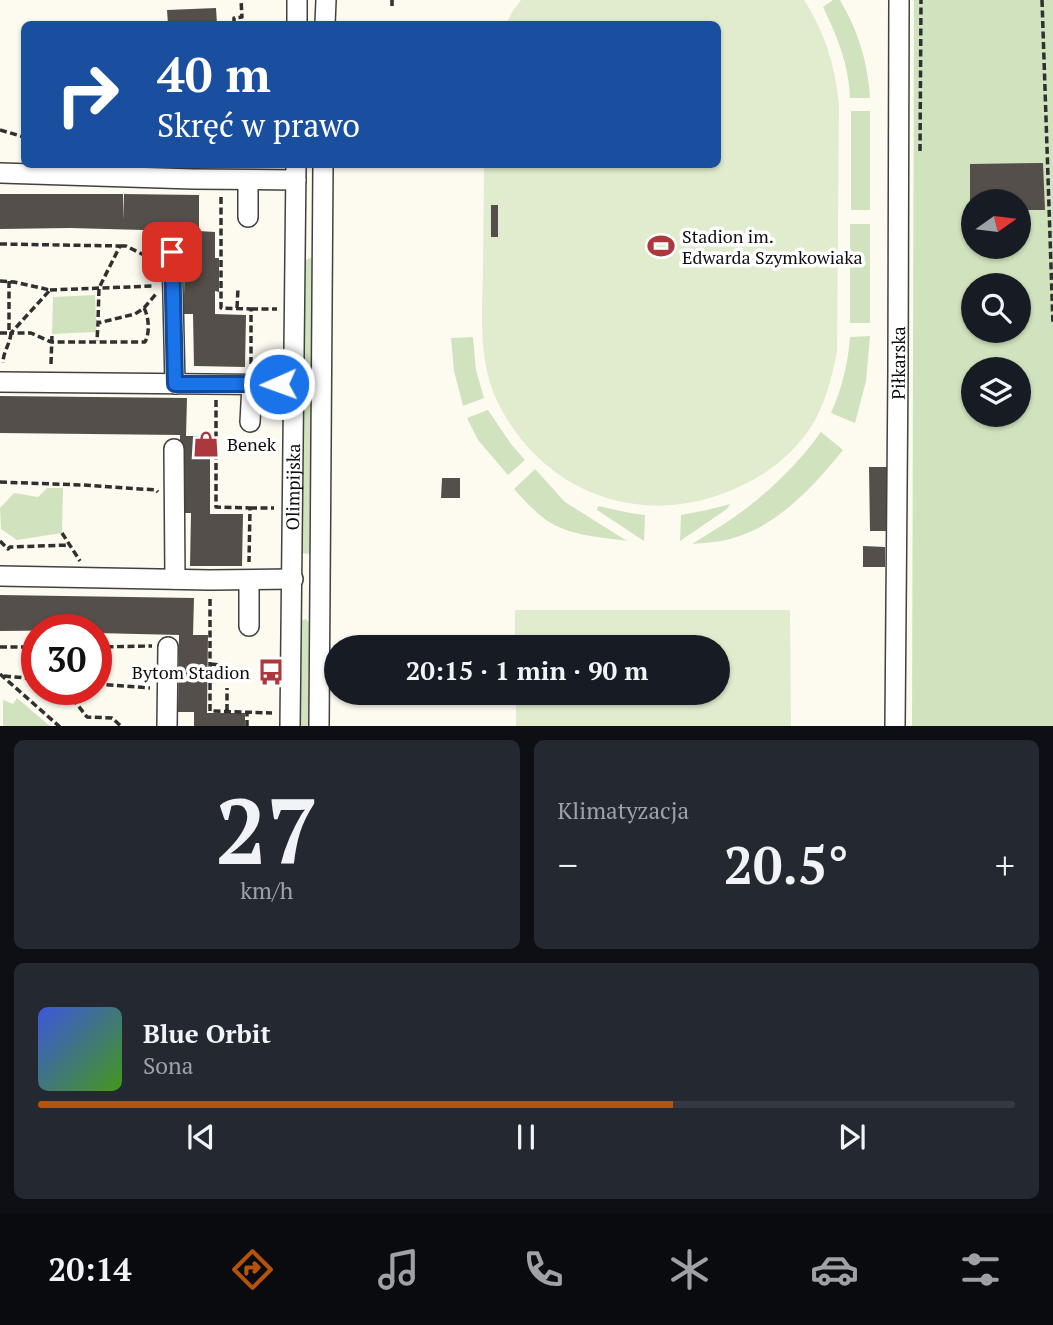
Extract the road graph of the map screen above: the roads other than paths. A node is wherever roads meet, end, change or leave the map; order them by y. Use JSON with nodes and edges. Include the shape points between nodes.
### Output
{"nodes":[{"id":1,"x":297,"y":0,"type":"edge"},
{"id":2,"x":326,"y":0,"type":"edge"},
{"id":3,"x":899,"y":0,"type":"edge"},
{"id":4,"x":297,"y":21,"type":"edge"},
{"id":5,"x":326,"y":21,"type":"edge"},
{"id":6,"x":323,"y":168,"type":"edge"},
{"id":7,"x":296,"y":172,"type":"edge"},
{"id":8,"x":0,"y":173,"type":"edge"},
{"id":9,"x":248,"y":180,"type":"junction"},
{"id":10,"x":248,"y":218,"type":"dead end"},
{"id":11,"x":295,"y":232,"type":"junction"},
{"id":12,"x":322,"y":232,"type":"junction"},
{"id":13,"x":163,"y":256,"type":"road end"},
{"id":14,"x":1,"y":373,"type":"edge"},
{"id":15,"x":252,"y":379,"type":"junction"},
{"id":16,"x":175,"y":384,"type":"junction"},
{"id":17,"x":294,"y":385,"type":"junction"},
{"id":18,"x":250,"y":422,"type":"dead end"},
{"id":19,"x":174,"y":449,"type":"dead end"},
{"id":20,"x":249,"y":575,"type":"junction"},
{"id":21,"x":0,"y":576,"type":"edge"},
{"id":22,"x":175,"y":579,"type":"junction"},
{"id":23,"x":293,"y":579,"type":"junction"},
{"id":24,"x":292,"y":612,"type":"junction"},
{"id":25,"x":320,"y":612,"type":"junction"},
{"id":26,"x":249,"y":626,"type":"dead end"},
{"id":27,"x":160,"y":647,"type":"road end"},
{"id":28,"x":167,"y":726,"type":"edge"},
{"id":29,"x":290,"y":726,"type":"edge"},
{"id":30,"x":319,"y":726,"type":"edge"},
{"id":31,"x":895,"y":726,"type":"edge"}],
"edges":[{"from":1,"to":4,"type":"street"},
{"from":2,"to":5,"type":"street"},
{"from":3,"to":31,"type":"street","name":"Piłkarska"},
{"from":6,"to":12,"type":"street","name":"Olimpijska"},
{"from":7,"to":9,"type":"street"},
{"from":7,"to":11,"type":"street","name":"Olimpijska"},
{"from":8,"to":9,"type":"street"},
{"from":9,"to":10,"type":"street"},
{"from":11,"to":12,"type":"street"},
{"from":11,"to":17,"type":"street","name":"Olimpijska"},
{"from":12,"to":25,"type":"street","name":"Olimpijska"},
{"from":13,"to":16,"type":"street"},
{"from":14,"to":16,"type":"street"},
{"from":15,"to":16,"type":"street","via":[[216,385]]},
{"from":15,"to":17,"type":"street"},
{"from":15,"to":18,"type":"street"},
{"from":17,"to":23,"type":"street","name":"Olimpijska"},
{"from":19,"to":22,"type":"street"},
{"from":20,"to":22,"type":"street"},
{"from":20,"to":23,"type":"street"},
{"from":20,"to":26,"type":"street"},
{"from":21,"to":22,"type":"street"},
{"from":23,"to":24,"type":"street","name":"Olimpijska"},
{"from":24,"to":25,"type":"street"},
{"from":24,"to":29,"type":"street","name":"Olimpijska"},
{"from":25,"to":30,"type":"street","name":"Olimpijska"},
{"from":27,"to":28,"type":"street"}]}
